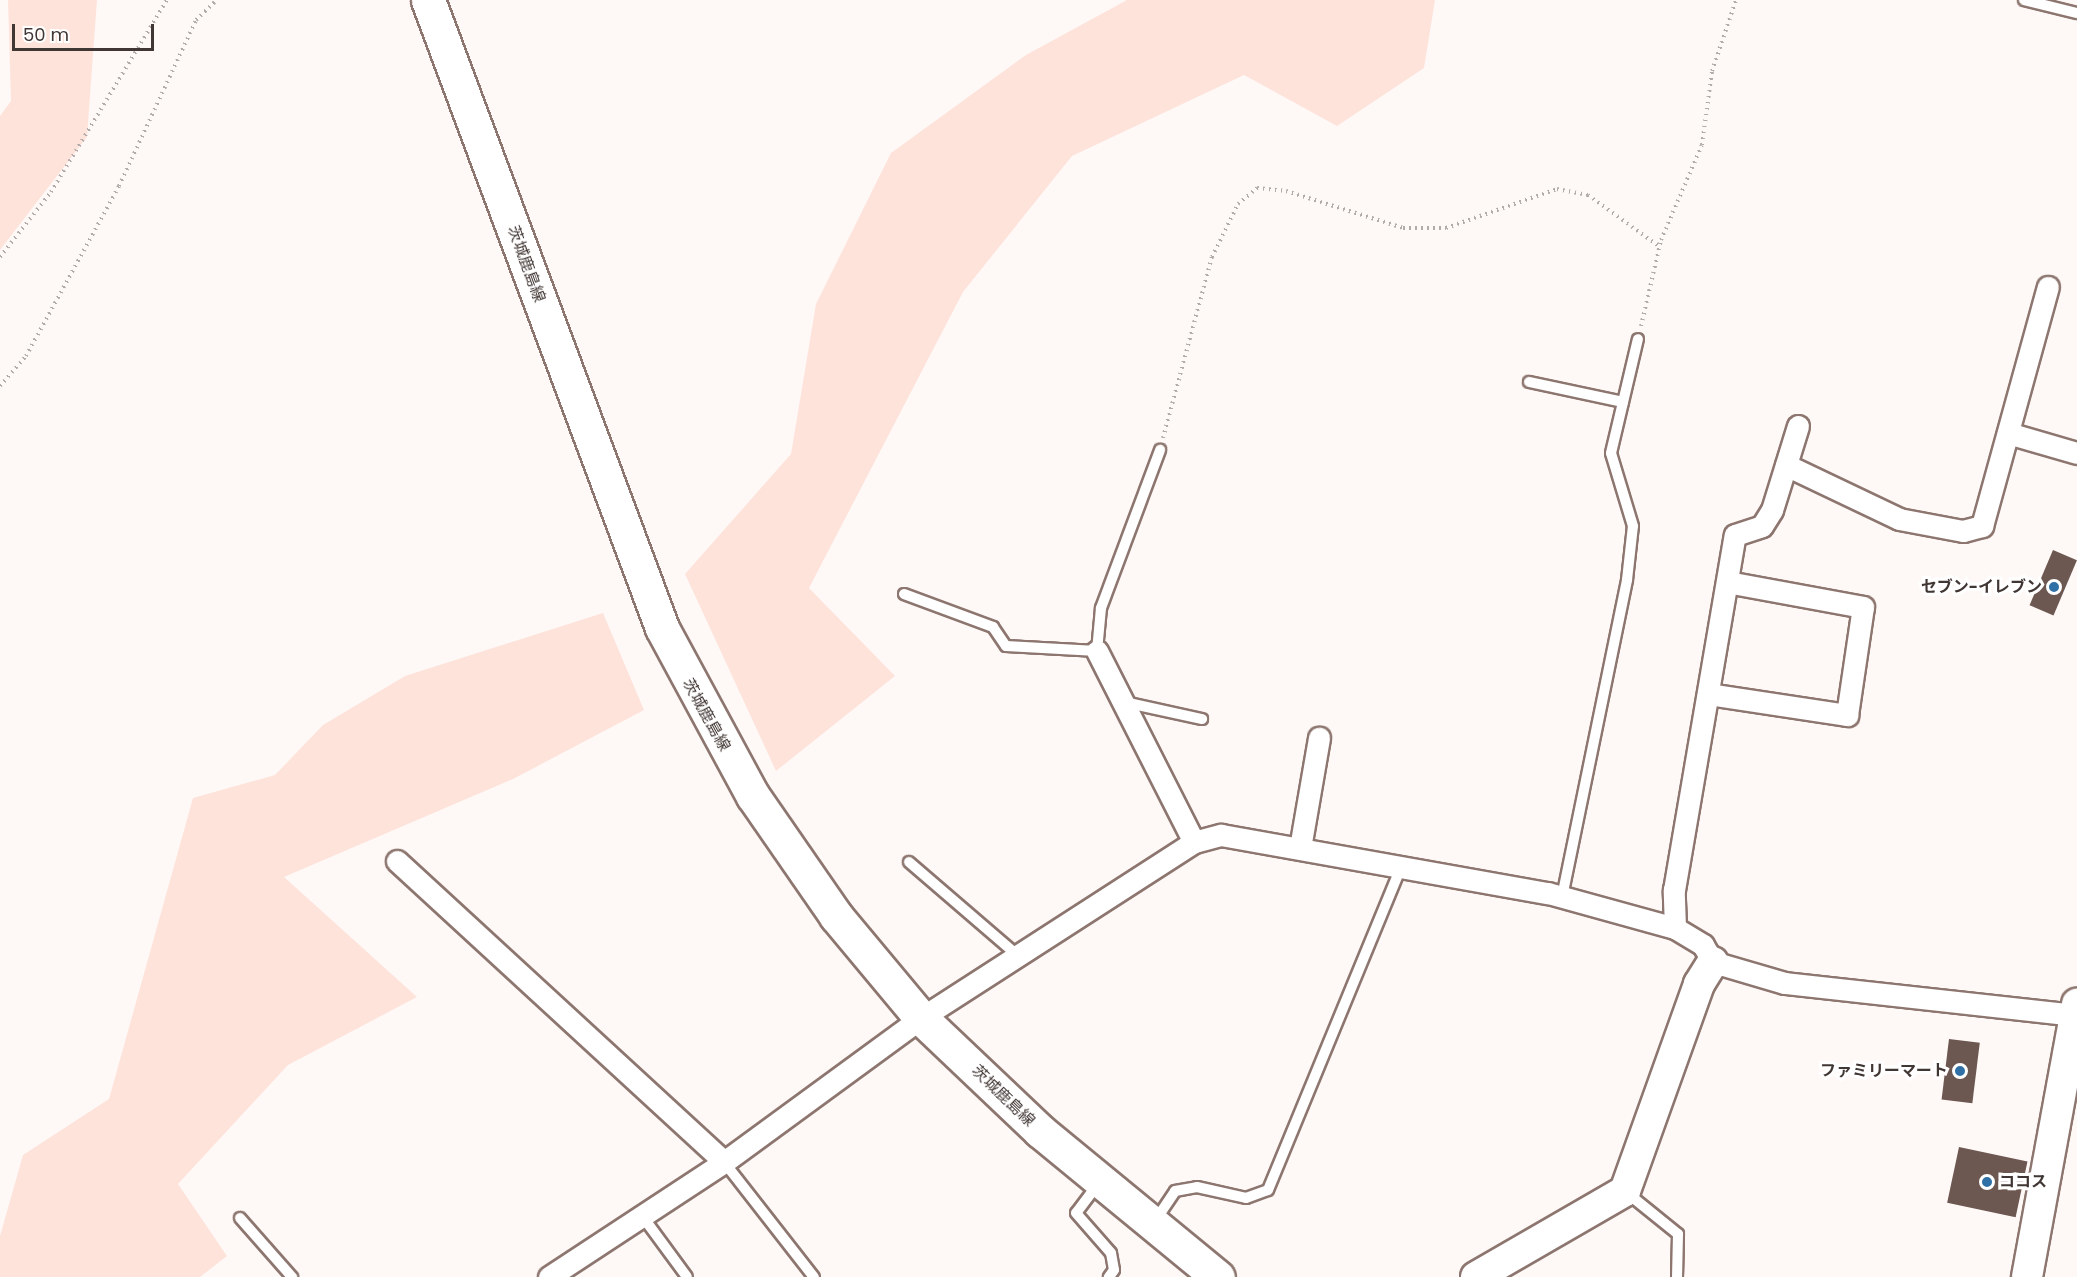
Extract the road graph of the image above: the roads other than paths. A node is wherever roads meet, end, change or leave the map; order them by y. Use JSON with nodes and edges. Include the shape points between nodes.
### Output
{"nodes":[{"id":1,"x":428,"y":0,"type":"edge"},
{"id":2,"x":2024,"y":0,"type":"edge"},
{"id":3,"x":2077,"y":13,"type":"edge"},
{"id":4,"x":2048,"y":287,"type":"dead end"},
{"id":5,"x":1638,"y":339,"type":"road end"},
{"id":6,"x":1530,"y":382,"type":"dead end"},
{"id":7,"x":1623,"y":402,"type":"junction"},
{"id":8,"x":1798,"y":426,"type":"dead end"},
{"id":9,"x":2008,"y":434,"type":"junction"},
{"id":10,"x":1160,"y":450,"type":"road end"},
{"id":11,"x":2077,"y":453,"type":"edge"},
{"id":12,"x":1786,"y":465,"type":"junction"},
{"id":13,"x":1727,"y":582,"type":"junction"},
{"id":14,"x":904,"y":594,"type":"dead end"},
{"id":15,"x":1097,"y":651,"type":"junction"},
{"id":16,"x":1708,"y":694,"type":"junction"},
{"id":17,"x":1123,"y":702,"type":"junction"},
{"id":18,"x":1202,"y":719,"type":"dead end"},
{"id":19,"x":1319,"y":738,"type":"dead end"},
{"id":20,"x":1194,"y":842,"type":"junction"},
{"id":21,"x":1300,"y":848,"type":"junction"},
{"id":22,"x":397,"y":861,"type":"dead end"},
{"id":23,"x":909,"y":862,"type":"dead end"},
{"id":24,"x":1402,"y":864,"type":"junction"},
{"id":25,"x":1562,"y":897,"type":"junction"},
{"id":26,"x":1676,"y":927,"type":"junction"},
{"id":27,"x":1017,"y":955,"type":"junction"},
{"id":28,"x":1713,"y":962,"type":"junction"},
{"id":29,"x":2076,"y":1010,"type":"edge"},
{"id":30,"x":921,"y":1018,"type":"junction"},
{"id":31,"x":724,"y":1162,"type":"junction"},
{"id":32,"x":1100,"y":1181,"type":"junction"},
{"id":33,"x":1625,"y":1191,"type":"junction"},
{"id":34,"x":643,"y":1217,"type":"junction"},
{"id":35,"x":240,"y":1218,"type":"dead end"},
{"id":36,"x":1160,"y":1231,"type":"junction"},
{"id":37,"x":556,"y":1275,"type":"edge"},
{"id":38,"x":292,"y":1277,"type":"edge"},
{"id":39,"x":687,"y":1277,"type":"edge"},
{"id":40,"x":814,"y":1277,"type":"edge"},
{"id":41,"x":1109,"y":1277,"type":"edge"},
{"id":42,"x":1218,"y":1277,"type":"edge"},
{"id":43,"x":1476,"y":1277,"type":"edge"},
{"id":44,"x":1677,"y":1277,"type":"edge"},
{"id":45,"x":2027,"y":1277,"type":"edge"}],
"edges":[{"from":1,"to":30,"type":"main road","name":"茨城鹿島線","via":[[678,663],[791,853]]},
{"from":2,"to":3,"type":"lane"},
{"from":4,"to":9,"type":"street"},
{"from":5,"to":7,"type":"lane"},
{"from":6,"to":7,"type":"lane"},
{"from":7,"to":25,"type":"lane","via":[[1611,453],[1633,526],[1627,580]]},
{"from":8,"to":12,"type":"street"},
{"from":9,"to":11,"type":"street"},
{"from":9,"to":12,"type":"street","via":[[1982,526],[1963,531],[1899,519]]},
{"from":10,"to":15,"type":"lane","via":[[1101,608]]},
{"from":12,"to":13,"type":"street","via":[[1762,526],[1735,535]]},
{"from":13,"to":16,"type":"street"},
{"from":13,"to":16,"type":"street","via":[[1863,607],[1847,716]]},
{"from":14,"to":15,"type":"lane","via":[[993,627],[1006,646]]},
{"from":15,"to":17,"type":"street"},
{"from":16,"to":26,"type":"street","via":[[1674,891]]},
{"from":17,"to":18,"type":"lane"},
{"from":17,"to":20,"type":"street"},
{"from":19,"to":21,"type":"street"},
{"from":20,"to":21,"type":"street","via":[[1221,835]]},
{"from":20,"to":27,"type":"street"},
{"from":21,"to":24,"type":"street"},
{"from":22,"to":31,"type":"street"},
{"from":23,"to":27,"type":"lane"},
{"from":24,"to":25,"type":"street"},
{"from":24,"to":36,"type":"lane","via":[[1268,1190],[1246,1198],[1197,1187],[1175,1191]]},
{"from":25,"to":26,"type":"street"},
{"from":26,"to":28,"type":"street","via":[[1703,945]]},
{"from":27,"to":30,"type":"street"},
{"from":28,"to":29,"type":"street","via":[[1785,983]]},
{"from":28,"to":33,"type":"street","via":[[1699,984]]},
{"from":29,"to":45,"type":"street"},
{"from":30,"to":31,"type":"street"},
{"from":30,"to":32,"type":"main road","name":"茨城鹿島線"},
{"from":31,"to":34,"type":"street"},
{"from":31,"to":40,"type":"lane"},
{"from":32,"to":36,"type":"main road","name":"茨城鹿島線"},
{"from":32,"to":41,"type":"lane","via":[[1076,1213],[1111,1253],[1114,1270]]},
{"from":33,"to":43,"type":"street"},
{"from":33,"to":44,"type":"lane","via":[[1678,1234]]},
{"from":34,"to":37,"type":"street"},
{"from":34,"to":39,"type":"lane"},
{"from":35,"to":38,"type":"lane"},
{"from":36,"to":42,"type":"main road","name":"茨城鹿島線"}]}
